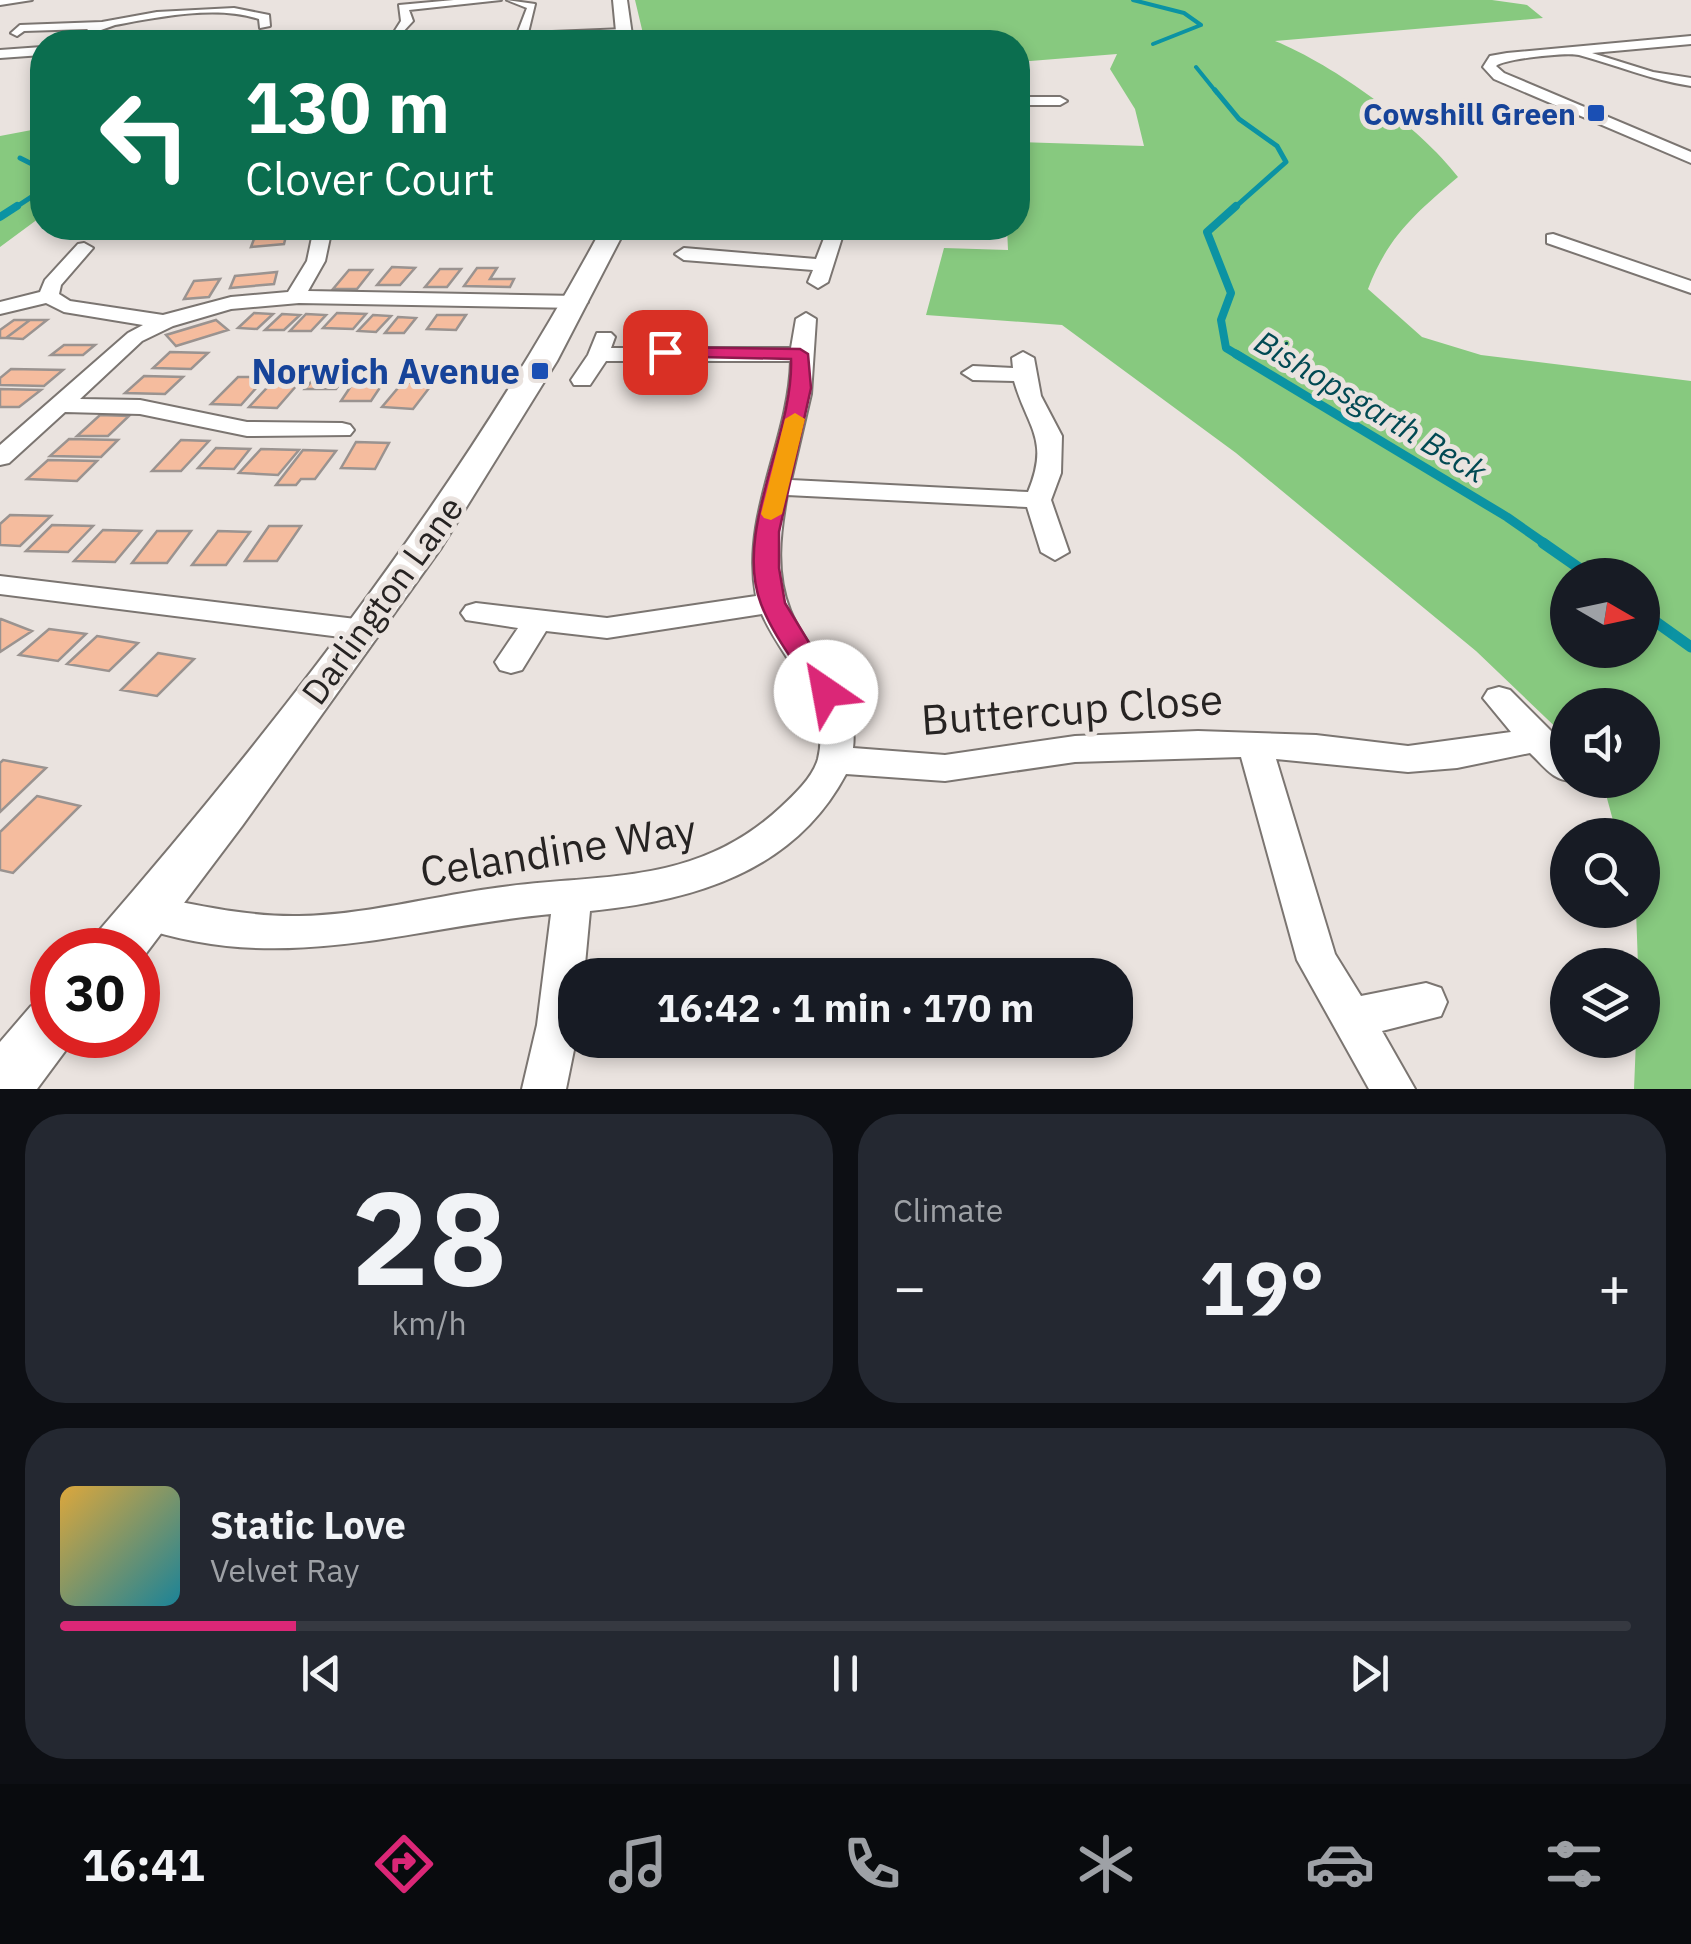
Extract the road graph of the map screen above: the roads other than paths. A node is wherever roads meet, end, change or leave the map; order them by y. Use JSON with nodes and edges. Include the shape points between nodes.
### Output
{"nodes":[{"id":1,"x":27,"y":0,"type":"edge"},
{"id":2,"x":496,"y":0,"type":"edge"},
{"id":3,"x":512,"y":0,"type":"edge"},
{"id":4,"x":620,"y":0,"type":"edge"},
{"id":5,"x":388,"y":1,"type":"edge"},
{"id":6,"x":0,"y":2,"type":"edge"},
{"id":7,"x":399,"y":2,"type":"edge"},
{"id":8,"x":102,"y":25,"type":"junction"},
{"id":9,"x":279,"y":25,"type":"dead end"},
{"id":10,"x":264,"y":26,"type":"junction"},
{"id":11,"x":384,"y":27,"type":"dead end"},
{"id":12,"x":20,"y":28,"type":"dead end"},
{"id":13,"x":242,"y":28,"type":"dead end"},
{"id":14,"x":96,"y":30,"type":"edge"},
{"id":15,"x":523,"y":30,"type":"edge"},
{"id":16,"x":624,"y":30,"type":"edge"},
{"id":17,"x":1691,"y":40,"type":"edge"},
{"id":18,"x":1573,"y":50,"type":"junction"},
{"id":19,"x":30,"y":52,"type":"edge"},
{"id":20,"x":0,"y":54,"type":"edge"},
{"id":21,"x":1691,"y":82,"type":"edge"},
{"id":22,"x":1030,"y":99,"type":"edge"},
{"id":23,"x":1064,"y":117,"type":"dead end"},
{"id":24,"x":1691,"y":158,"type":"edge"},
{"id":25,"x":1553,"y":239,"type":"dead end"},
{"id":26,"x":322,"y":240,"type":"edge"},
{"id":27,"x":608,"y":240,"type":"edge"},
{"id":28,"x":832,"y":240,"type":"edge"},
{"id":29,"x":84,"y":248,"type":"dead end"},
{"id":30,"x":684,"y":254,"type":"dead end"},
{"id":31,"x":103,"y":263,"type":"dead end"},
{"id":32,"x":69,"y":265,"type":"junction"},
{"id":33,"x":1691,"y":286,"type":"edge"},
{"id":34,"x":49,"y":296,"type":"junction"},
{"id":35,"x":295,"y":297,"type":"junction"},
{"id":36,"x":578,"y":302,"type":"junction"},
{"id":37,"x":0,"y":308,"type":"edge"},
{"id":38,"x":806,"y":319,"type":"dead end"},
{"id":39,"x":160,"y":322,"type":"junction"},
{"id":40,"x":800,"y":354,"type":"junction"},
{"id":41,"x":973,"y":373,"type":"dead end"},
{"id":42,"x":582,"y":380,"type":"dead end"},
{"id":43,"x":60,"y":405,"type":"junction"},
{"id":44,"x":303,"y":409,"type":"dead end"},
{"id":45,"x":286,"y":429,"type":"junction"},
{"id":46,"x":342,"y":430,"type":"dead end"},
{"id":47,"x":0,"y":458,"type":"edge"},
{"id":48,"x":777,"y":488,"type":"junction"},
{"id":49,"x":1038,"y":500,"type":"junction"},
{"id":50,"x":1055,"y":552,"type":"dead end"},
{"id":51,"x":0,"y":585,"type":"edge"},
{"id":52,"x":772,"y":603,"type":"junction"},
{"id":53,"x":476,"y":612,"type":"dead end"},
{"id":54,"x":538,"y":620,"type":"junction"},
{"id":55,"x":364,"y":630,"type":"junction"},
{"id":56,"x":510,"y":662,"type":"dead end"},
{"id":57,"x":1498,"y":698,"type":"dead end"},
{"id":58,"x":1537,"y":739,"type":"junction"},
{"id":59,"x":1255,"y":746,"type":"junction"},
{"id":60,"x":1550,"y":751,"type":"edge"},
{"id":61,"x":836,"y":760,"type":"junction"},
{"id":62,"x":572,"y":897,"type":"junction"},
{"id":63,"x":148,"y":912,"type":"junction"},
{"id":64,"x":135,"y":928,"type":"edge"},
{"id":65,"x":1426,"y":1002,"type":"dead end"},
{"id":66,"x":1351,"y":1018,"type":"junction"},
{"id":67,"x":30,"y":1052,"type":"edge"},
{"id":68,"x":0,"y":1088,"type":"edge"},
{"id":69,"x":544,"y":1089,"type":"edge"},
{"id":70,"x":1393,"y":1089,"type":"edge"}],
"edges":[{"from":1,"to":6,"type":"street"},
{"from":2,"to":7,"type":"street"},
{"from":3,"to":15,"type":"street","via":[[532,8]]},
{"from":4,"to":16,"type":"street"},
{"from":5,"to":7,"type":"street"},
{"from":7,"to":11,"type":"street","via":[[407,21],[402,29]]},
{"from":8,"to":10,"type":"street","via":[[242,11],[266,17]]},
{"from":8,"to":12,"type":"street"},
{"from":8,"to":14,"type":"street"},
{"from":9,"to":10,"type":"street"},
{"from":10,"to":13,"type":"street"},
{"from":17,"to":18,"type":"street"},
{"from":18,"to":21,"type":"street"},
{"from":18,"to":24,"type":"street","via":[[1507,56],[1488,67]]},
{"from":19,"to":20,"type":"street"},
{"from":22,"to":23,"type":"street","via":[[1059,97]]},
{"from":25,"to":33,"type":"street"},
{"from":26,"to":35,"type":"street"},
{"from":27,"to":36,"type":"street","name":"Darlington Lane"},
{"from":28,"to":30,"type":"street","via":[[820,274],[727,250]]},
{"from":29,"to":32,"type":"street"},
{"from":31,"to":32,"type":"street"},
{"from":32,"to":34,"type":"street"},
{"from":34,"to":37,"type":"street"},
{"from":34,"to":39,"type":"street","via":[[64,306]]},
{"from":35,"to":36,"type":"street"},
{"from":35,"to":39,"type":"street","via":[[219,305]]},
{"from":36,"to":55,"type":"street","name":"Darlington Lane","via":[[502,432]]},
{"from":38,"to":40,"type":"street"},
{"from":39,"to":43,"type":"street"},
{"from":40,"to":42,"type":"street","via":[[602,346]]},
{"from":40,"to":48,"type":"street","via":[[801,388]]},
{"from":41,"to":49,"type":"street","via":[[1022,366],[1054,450]]},
{"from":43,"to":45,"type":"street","via":[[140,407],[217,426]]},
{"from":43,"to":47,"type":"street"},
{"from":44,"to":45,"type":"street"},
{"from":45,"to":46,"type":"street"},
{"from":48,"to":49,"type":"street"},
{"from":48,"to":52,"type":"street","via":[[768,532]]},
{"from":49,"to":50,"type":"street"},
{"from":51,"to":55,"type":"street"},
{"from":52,"to":54,"type":"street","via":[[607,628]]},
{"from":52,"to":61,"type":"street","via":[[826,692],[837,726]]},
{"from":53,"to":54,"type":"street"},
{"from":54,"to":56,"type":"street"},
{"from":55,"to":63,"type":"street","name":"Darlington Lane"},
{"from":57,"to":58,"type":"street"},
{"from":58,"to":59,"type":"street","name":"Buttercup Close","via":[[1408,759]]},
{"from":58,"to":60,"type":"street"},
{"from":59,"to":61,"type":"street","name":"Buttercup Close","via":[[1136,744],[945,768]]},
{"from":59,"to":66,"type":"street","name":"Buttercup Close","via":[[1317,960]]},
{"from":61,"to":62,"type":"street","name":"Celandine Way","via":[[780,833],[725,869],[666,888]]},
{"from":62,"to":63,"type":"street","name":"Celandine Way","via":[[298,933]]},
{"from":62,"to":69,"type":"street"},
{"from":63,"to":64,"type":"street","name":"Darlington Lane"},
{"from":65,"to":66,"type":"street"},
{"from":66,"to":70,"type":"street","name":"Buttercup Close"},
{"from":67,"to":68,"type":"street"}]}
